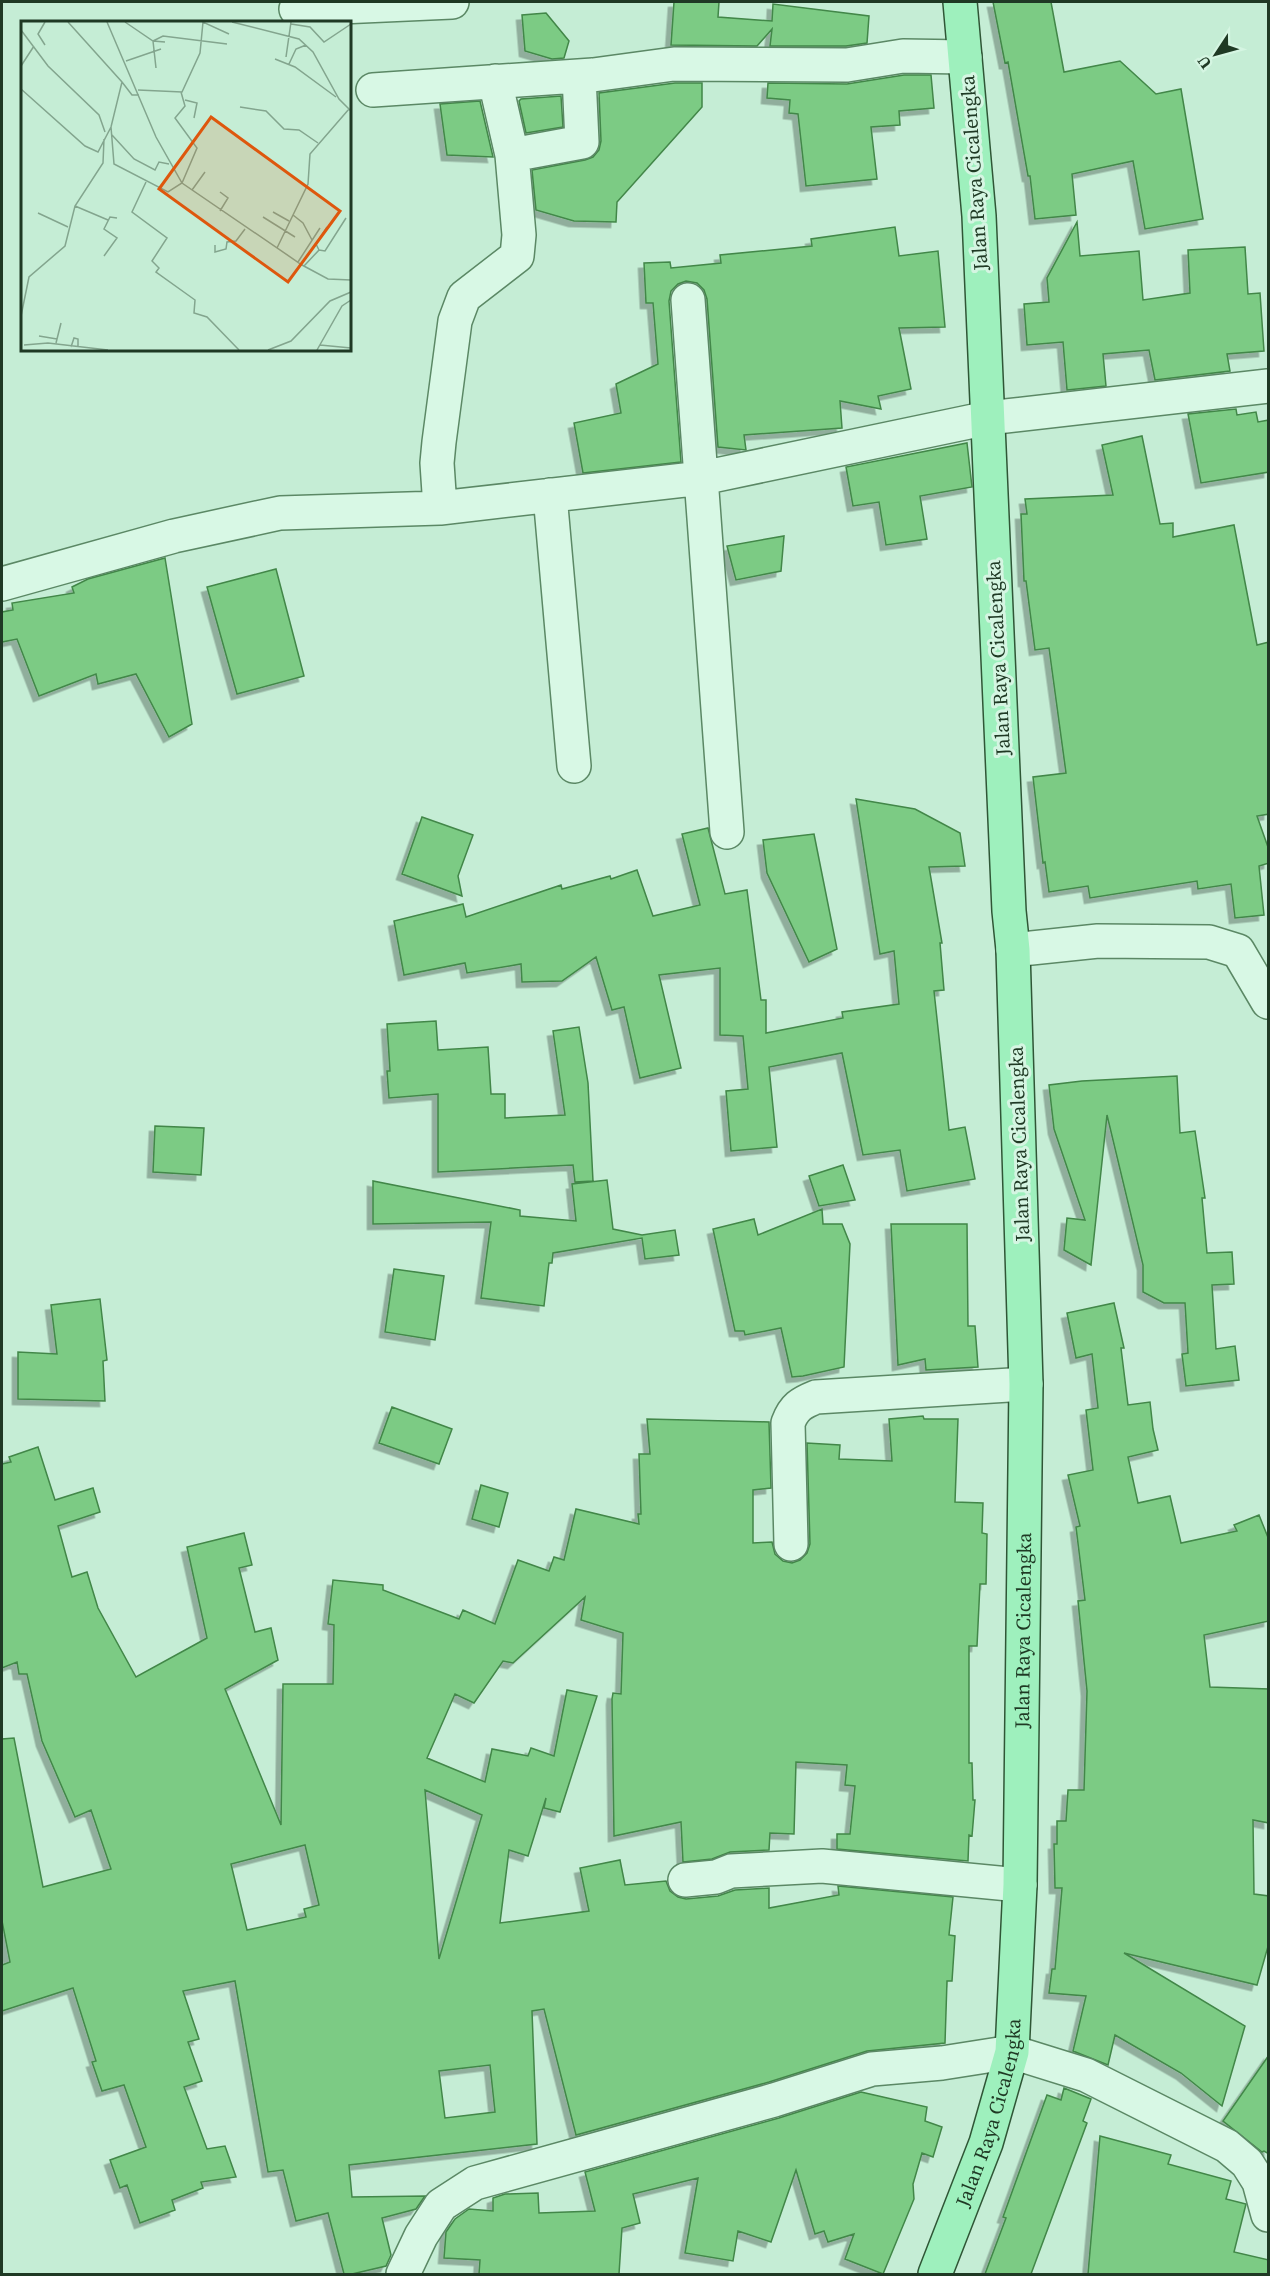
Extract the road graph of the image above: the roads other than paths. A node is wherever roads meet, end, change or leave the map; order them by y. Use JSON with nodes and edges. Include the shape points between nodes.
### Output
{"nodes":[{"id":1,"x":452,"y":2,"type":"edge"},
{"id":2,"x":960,"y":2,"type":"edge"},
{"id":3,"x":296,"y":9,"type":"dead end"},
{"id":4,"x":964,"y":57,"type":"junction"},
{"id":5,"x":579,"y":76,"type":"junction"},
{"id":6,"x":495,"y":81,"type":"junction"},
{"id":7,"x":373,"y":90,"type":"dead end"},
{"id":8,"x":512,"y":155,"type":"junction"},
{"id":9,"x":688,"y":300,"type":"dead end"},
{"id":10,"x":1269,"y":386,"type":"edge"},
{"id":11,"x":987,"y":418,"type":"junction"},
{"id":12,"x":702,"y":478,"type":"junction"},
{"id":13,"x":550,"y":495,"type":"junction"},
{"id":14,"x":440,"y":508,"type":"junction"},
{"id":15,"x":2,"y":585,"type":"edge"},
{"id":16,"x":574,"y":766,"type":"dead end"},
{"id":17,"x":727,"y":832,"type":"dead end"},
{"id":18,"x":1013,"y":950,"type":"junction"},
{"id":19,"x":1269,"y":1002,"type":"edge"},
{"id":20,"x":1026,"y":1384,"type":"junction"},
{"id":21,"x":791,"y":1544,"type":"dead end"},
{"id":22,"x":686,"y":1880,"type":"dead end"},
{"id":23,"x":1020,"y":1885,"type":"junction"},
{"id":24,"x":1012,"y":2052,"type":"junction"},
{"id":25,"x":1269,"y":2215,"type":"edge"},
{"id":26,"x":403,"y":2274,"type":"edge"},
{"id":27,"x":935,"y":2274,"type":"edge"}],
"edges":[{"from":1,"to":3,"type":"street"},
{"from":2,"to":4,"type":"main road","name":"Jalan Raya Cicalengka"},
{"from":4,"to":5,"type":"street","via":[[903,56],[847,65],[674,64]]},
{"from":4,"to":11,"type":"main road","name":"Jalan Raya Cicalengka","via":[[979,216]]},
{"from":5,"to":6,"type":"street"},
{"from":5,"to":8,"type":"street","via":[[582,142]]},
{"from":6,"to":7,"type":"street"},
{"from":6,"to":8,"type":"street"},
{"from":8,"to":14,"type":"street","via":[[519,235],[517,256],[464,297],[455,321],[437,463]]},
{"from":9,"to":12,"type":"street"},
{"from":10,"to":11,"type":"street"},
{"from":11,"to":12,"type":"street"},
{"from":11,"to":18,"type":"main road","name":"Jalan Raya Cicalengka"},
{"from":12,"to":13,"type":"street"},
{"from":12,"to":17,"type":"street"},
{"from":13,"to":14,"type":"street"},
{"from":13,"to":16,"type":"street"},
{"from":14,"to":15,"type":"street","via":[[280,513],[174,536]]},
{"from":18,"to":19,"type":"street","via":[[1098,941],[1209,942],[1238,951]]},
{"from":18,"to":20,"type":"main road","name":"Jalan Raya Cicalengka"},
{"from":20,"to":21,"type":"street","via":[[816,1397],[801,1403],[792,1411],[788,1423]]},
{"from":20,"to":23,"type":"main road","name":"Jalan Raya Cicalengka"},
{"from":22,"to":23,"type":"street","via":[[731,1871],[822,1866]]},
{"from":23,"to":24,"type":"main road","name":"Jalan Raya Cicalengka"},
{"from":24,"to":25,"type":"street","via":[[1086,2075],[1227,2146],[1247,2163],[1259,2182]]},
{"from":24,"to":26,"type":"street","via":[[872,2069],[475,2183],[441,2205]]},
{"from":24,"to":27,"type":"main road","name":"Jalan Raya Cicalengka","via":[[986,2143]]}]}
